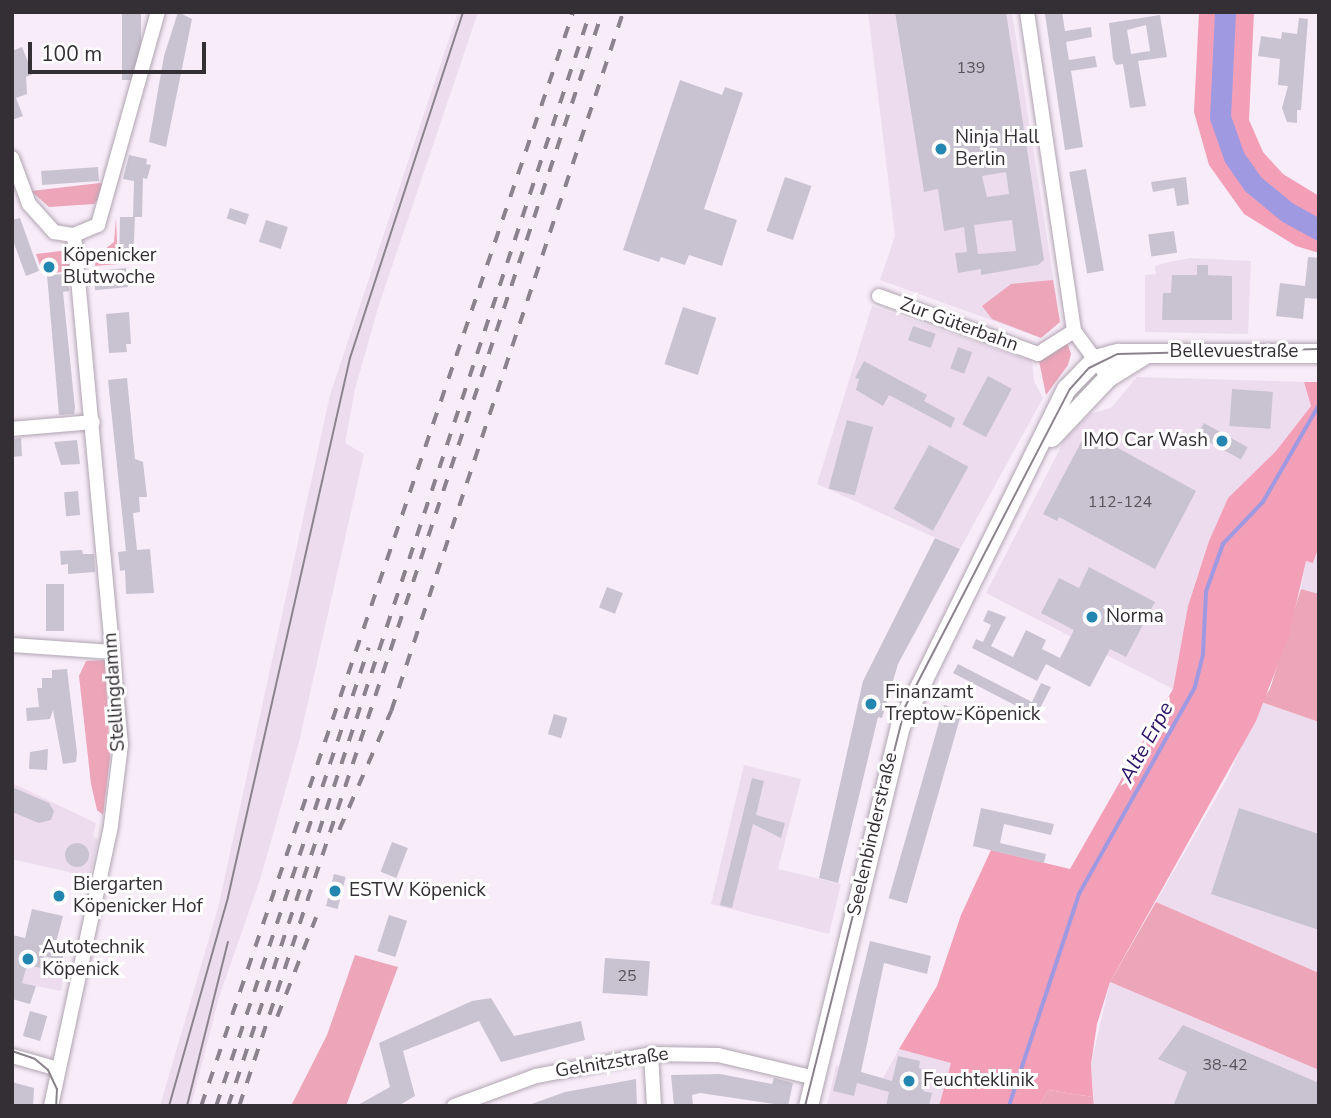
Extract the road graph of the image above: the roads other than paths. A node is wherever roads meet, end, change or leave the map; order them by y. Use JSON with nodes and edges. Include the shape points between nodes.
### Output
{"nodes":[{"id":1,"x":158,"y":12,"type":"edge"},
{"id":2,"x":1027,"y":12,"type":"edge"},
{"id":3,"x":12,"y":158,"type":"edge"},
{"id":4,"x":19,"y":199,"type":"edge"},
{"id":5,"x":74,"y":235,"type":"junction"},
{"id":6,"x":879,"y":296,"type":"dead end"},
{"id":7,"x":1074,"y":331,"type":"junction"},
{"id":8,"x":1149,"y":351,"type":"junction"},
{"id":9,"x":1319,"y":353,"type":"edge"},
{"id":10,"x":1095,"y":359,"type":"junction"},
{"id":11,"x":1108,"y":377,"type":"junction"},
{"id":12,"x":93,"y":422,"type":"junction"},
{"id":13,"x":12,"y":429,"type":"edge"},
{"id":14,"x":1032,"y":464,"type":"junction"},
{"id":15,"x":12,"y":645,"type":"edge"},
{"id":16,"x":113,"y":652,"type":"junction"},
{"id":17,"x":651,"y":1054,"type":"junction"},
{"id":18,"x":12,"y":1056,"type":"edge"},
{"id":19,"x":58,"y":1069,"type":"junction"},
{"id":20,"x":815,"y":1078,"type":"junction"},
{"id":21,"x":461,"y":1104,"type":"edge"},
{"id":22,"x":51,"y":1106,"type":"edge"},
{"id":23,"x":654,"y":1106,"type":"edge"},
{"id":24,"x":808,"y":1106,"type":"edge"}],
"edges":[{"from":1,"to":5,"type":"street","via":[[98,225]]},
{"from":2,"to":7,"type":"street"},
{"from":3,"to":4,"type":"street"},
{"from":4,"to":5,"type":"street","via":[[54,232]]},
{"from":5,"to":12,"type":"street","name":"Stellingdamm"},
{"from":6,"to":7,"type":"street","name":"Zur Güterbahn","via":[[1038,354]]},
{"from":7,"to":10,"type":"street"},
{"from":8,"to":9,"type":"street","name":"Bellevuestraße"},
{"from":8,"to":10,"type":"street"},
{"from":8,"to":11,"type":"street","name":"Seelenbinderstraße"},
{"from":10,"to":11,"type":"street"},
{"from":10,"to":14,"type":"street","name":"Seelenbinderstraße","via":[[1066,389]]},
{"from":11,"to":14,"type":"street","name":"Seelenbinderstraße","via":[[1060,424]]},
{"from":12,"to":13,"type":"street"},
{"from":12,"to":16,"type":"street","name":"Stellingdamm"},
{"from":14,"to":20,"type":"street","name":"Seelenbinderstraße","via":[[900,726]]},
{"from":15,"to":16,"type":"street"},
{"from":16,"to":19,"type":"street","name":"Stellingdamm","via":[[120,725],[119,783]]},
{"from":17,"to":20,"type":"street","name":"Gelnitzstraße","via":[[718,1055]]},
{"from":17,"to":21,"type":"street","name":"Gelnitzstraße","via":[[536,1076]]},
{"from":17,"to":23,"type":"street"},
{"from":18,"to":19,"type":"street"},
{"from":19,"to":22,"type":"street","name":"Stellingdamm"},
{"from":20,"to":24,"type":"street","name":"Seelenbinderstraße"}]}
